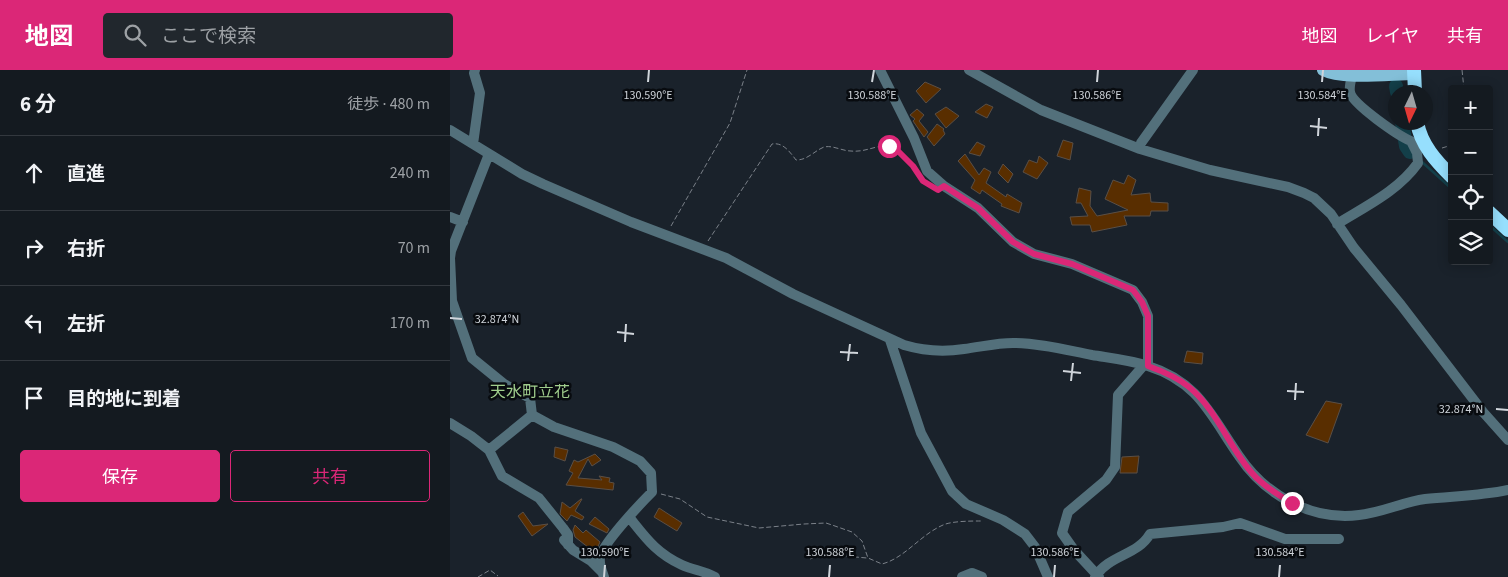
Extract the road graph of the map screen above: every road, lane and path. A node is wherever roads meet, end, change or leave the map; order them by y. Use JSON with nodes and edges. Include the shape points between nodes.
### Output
{"nodes":[{"id":1,"x":474,"y":70,"type":"edge"},
{"id":2,"x":747,"y":70,"type":"edge"},
{"id":3,"x":880,"y":70,"type":"edge"},
{"id":4,"x":969,"y":70,"type":"edge"},
{"id":5,"x":1193,"y":70,"type":"edge"},
{"id":6,"x":1323,"y":70,"type":"edge"},
{"id":7,"x":1462,"y":70,"type":"edge"},
{"id":8,"x":1414,"y":72,"type":"edge"},
{"id":9,"x":1352,"y":76,"type":"junction"},
{"id":10,"x":1415,"y":85,"type":"edge"},
{"id":11,"x":1464,"y":85,"type":"edge"},
{"id":12,"x":450,"y":130,"type":"edge"},
{"id":13,"x":1419,"y":130,"type":"edge"},
{"id":14,"x":473,"y":144,"type":"junction"},
{"id":15,"x":1140,"y":149,"type":"junction"},
{"id":16,"x":489,"y":154,"type":"junction"},
{"id":17,"x":918,"y":174,"type":"dead end"},
{"id":18,"x":1451,"y":175,"type":"edge"},
{"id":19,"x":1493,"y":216,"type":"edge"},
{"id":20,"x":450,"y":217,"type":"edge"},
{"id":21,"x":463,"y":222,"type":"junction"},
{"id":22,"x":1337,"y":224,"type":"junction"},
{"id":23,"x":1508,"y":230,"type":"edge"},
{"id":24,"x":666,"y":234,"type":"junction"},
{"id":25,"x":703,"y":248,"type":"junction"},
{"id":26,"x":890,"y":340,"type":"junction"},
{"id":27,"x":1146,"y":365,"type":"junction"},
{"id":28,"x":532,"y":416,"type":"junction"},
{"id":29,"x":450,"y":423,"type":"edge"},
{"id":30,"x":1508,"y":440,"type":"edge"},
{"id":31,"x":489,"y":450,"type":"junction"},
{"id":32,"x":1508,"y":490,"type":"edge"},
{"id":33,"x":652,"y":492,"type":"junction"},
{"id":34,"x":544,"y":513,"type":"dead end"},
{"id":35,"x":629,"y":517,"type":"junction"},
{"id":36,"x":981,"y":520,"type":"dead end"},
{"id":37,"x":1339,"y":539,"type":"dead end"},
{"id":38,"x":568,"y":545,"type":"junction"},
{"id":39,"x":868,"y":558,"type":"junction"},
{"id":40,"x":810,"y":559,"type":"dead end"},
{"id":41,"x":604,"y":575,"type":"edge"},
{"id":42,"x":498,"y":576,"type":"edge"},
{"id":43,"x":1097,"y":576,"type":"edge"},
{"id":44,"x":478,"y":577,"type":"edge"},
{"id":45,"x":715,"y":577,"type":"edge"},
{"id":46,"x":962,"y":577,"type":"edge"},
{"id":47,"x":982,"y":577,"type":"edge"},
{"id":48,"x":1048,"y":577,"type":"edge"}],
"edges":[{"from":1,"to":14,"type":"street","via":[[480,93]]},
{"from":2,"to":24,"type":"path","via":[[730,122]]},
{"from":3,"to":27,"type":"street","via":[[927,171],[944,186],[978,208],[1013,242],[1034,254],[1072,264],[1133,290],[1148,316]]},
{"from":4,"to":15,"type":"street","via":[[1040,110]]},
{"from":5,"to":15,"type":"street","via":[[1141,143]]},
{"from":6,"to":9,"type":"main road"},
{"from":7,"to":11,"type":"path"},
{"from":8,"to":9,"type":"main road"},
{"from":8,"to":10,"type":"highway"},
{"from":9,"to":22,"type":"street","via":[[1350,92],[1354,100],[1398,135],[1411,141],[1417,158],[1410,174],[1386,194]]},
{"from":12,"to":14,"type":"street"},
{"from":13,"to":18,"type":"highway","via":[[1436,162]]},
{"from":14,"to":16,"type":"street"},
{"from":15,"to":22,"type":"street","via":[[1304,193],[1331,214]]},
{"from":16,"to":21,"type":"street"},
{"from":16,"to":24,"type":"street","via":[[543,184]]},
{"from":17,"to":25,"type":"path","via":[[897,150],[889,146],[859,152],[824,147],[803,160],[796,160],[784,146],[772,144]]},
{"from":19,"to":23,"type":"highway"},
{"from":20,"to":21,"type":"street"},
{"from":21,"to":28,"type":"street","via":[[450,258],[452,301],[472,358],[504,384],[530,398]]},
{"from":22,"to":30,"type":"street"},
{"from":24,"to":25,"type":"street"},
{"from":25,"to":26,"type":"street"},
{"from":26,"to":27,"type":"street","via":[[921,350],[940,351],[1014,343]]},
{"from":26,"to":48,"type":"street","via":[[924,441],[952,491],[966,504],[1003,520],[1025,534],[1036,547]]},
{"from":27,"to":32,"type":"street","via":[[1173,377],[1200,398],[1254,475],[1276,494],[1316,513],[1359,516],[1424,499]]},
{"from":27,"to":43,"type":"street","via":[[1118,395],[1116,467],[1106,480],[1068,512],[1062,533]]},
{"from":28,"to":31,"type":"street"},
{"from":28,"to":33,"type":"street","via":[[613,447],[640,462],[651,473]]},
{"from":29,"to":31,"type":"street"},
{"from":31,"to":38,"type":"street","via":[[502,476],[538,498],[564,528]]},
{"from":33,"to":35,"type":"street"},
{"from":33,"to":39,"type":"path","via":[[680,499],[707,517],[759,528],[826,523],[852,532],[862,541]]},
{"from":34,"to":38,"type":"street"},
{"from":35,"to":41,"type":"street","via":[[601,552],[600,564]]},
{"from":35,"to":45,"type":"street","via":[[655,549],[683,566]]},
{"from":36,"to":39,"type":"path","via":[[944,524],[894,561],[882,564]]},
{"from":37,"to":43,"type":"street","via":[[1285,539],[1240,523],[1150,534],[1145,542],[1106,564]]},
{"from":38,"to":41,"type":"street","via":[[592,561]]},
{"from":39,"to":40,"type":"path","via":[[822,554]]},
{"from":42,"to":44,"type":"path","via":[[490,570]]},
{"from":46,"to":47,"type":"street","via":[[972,573]]}]}
